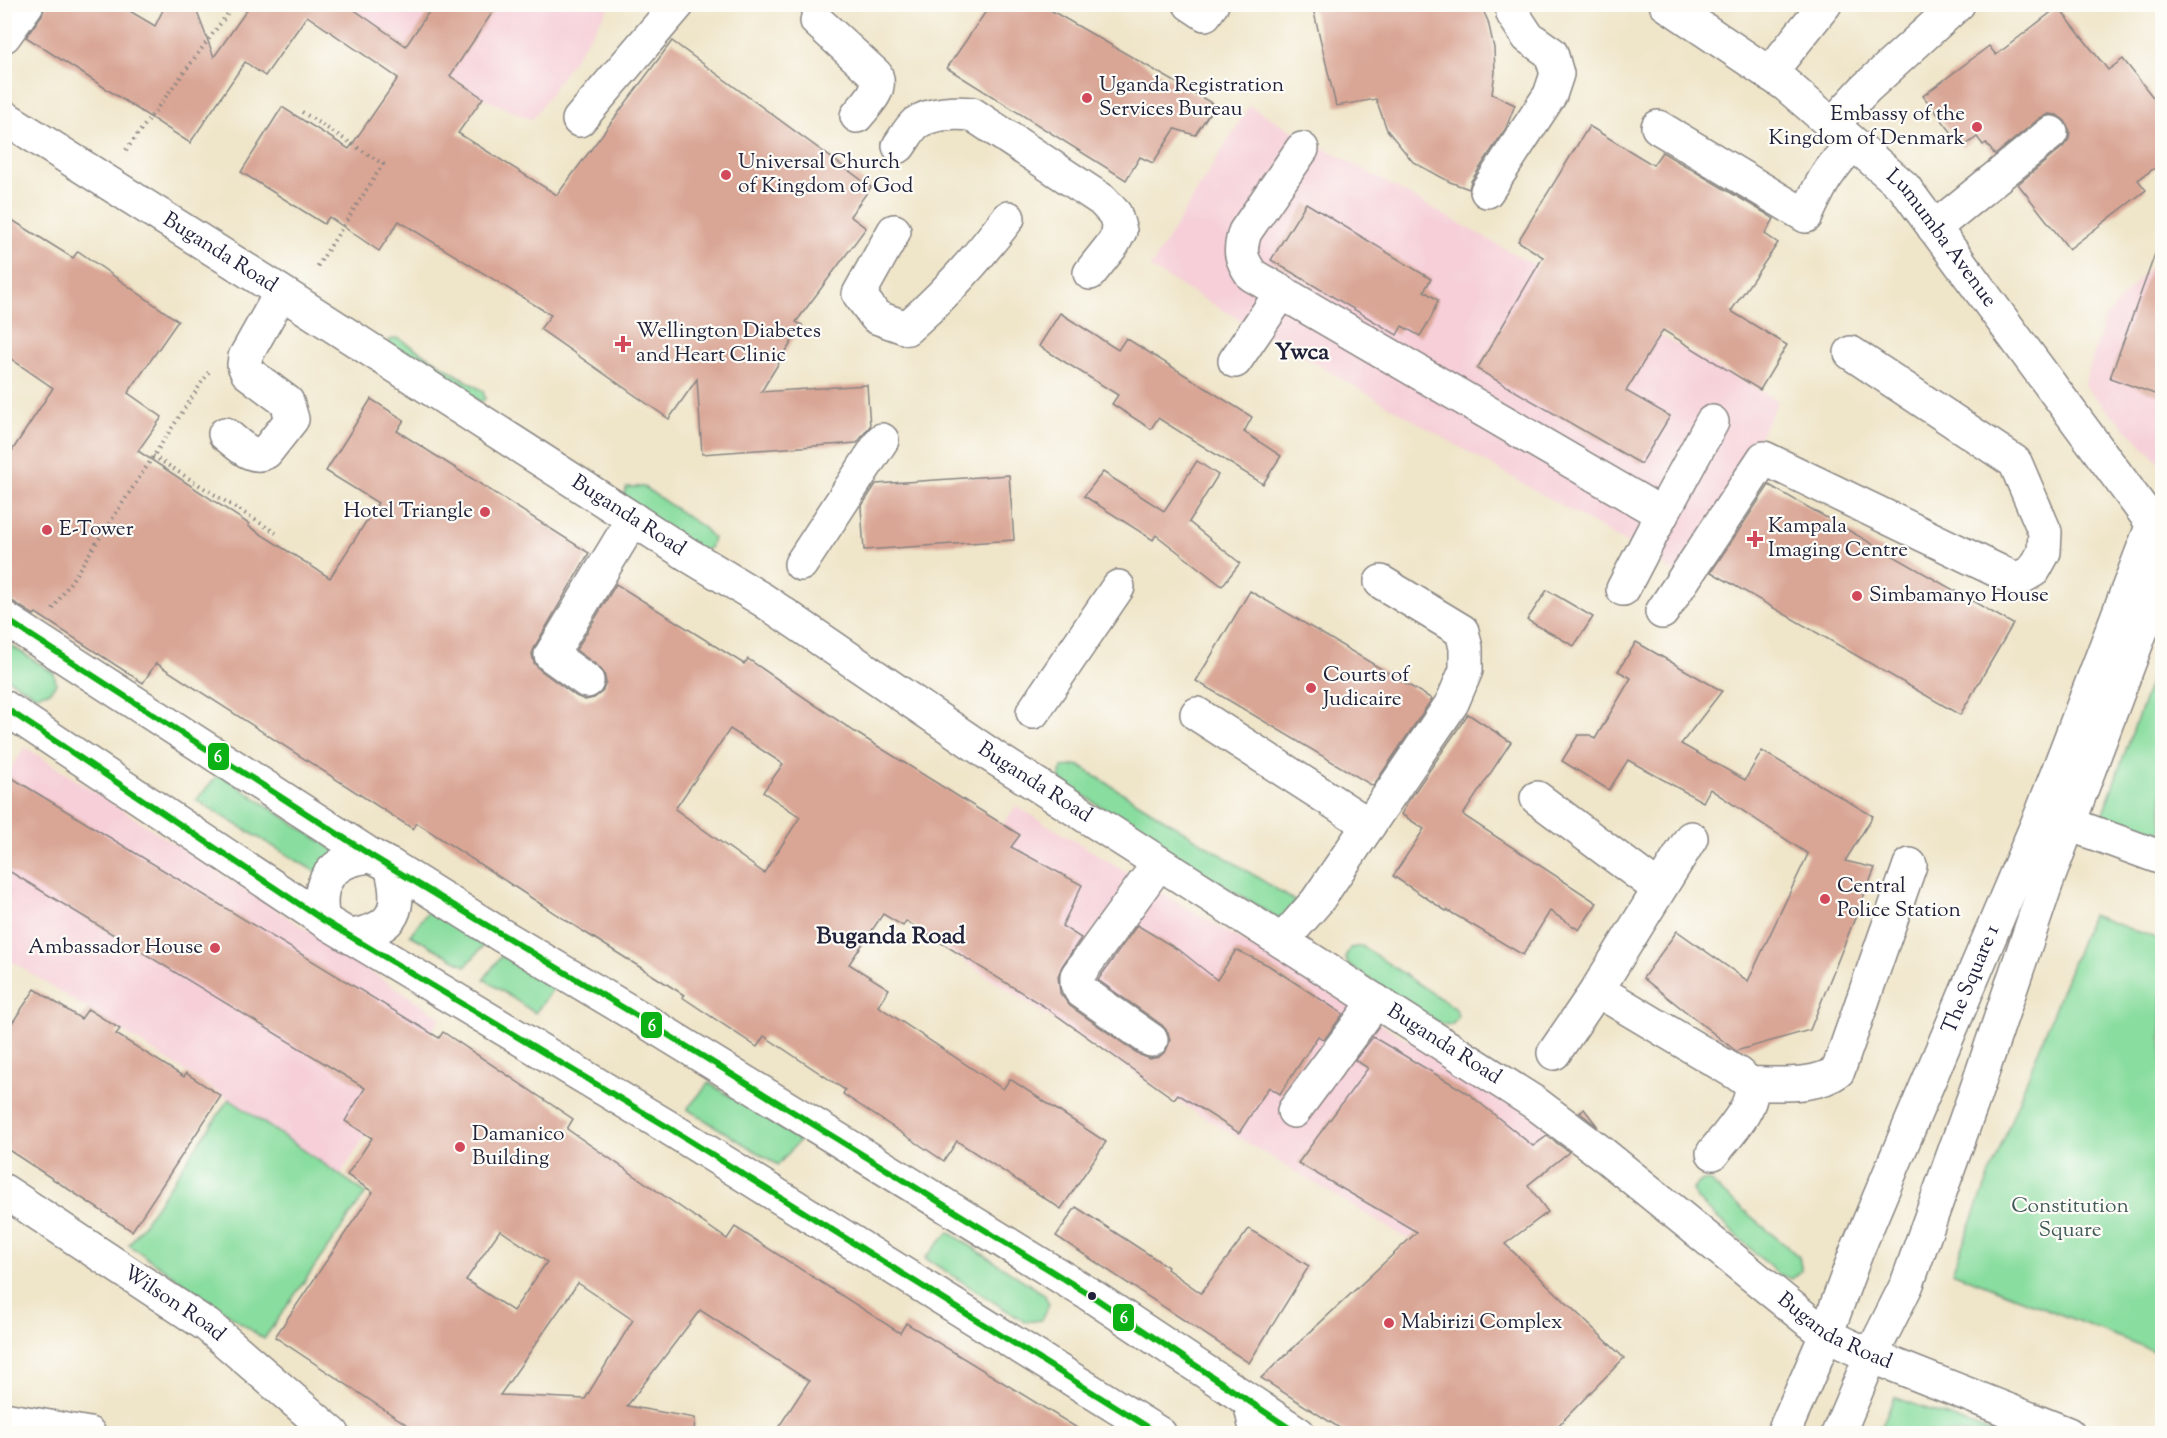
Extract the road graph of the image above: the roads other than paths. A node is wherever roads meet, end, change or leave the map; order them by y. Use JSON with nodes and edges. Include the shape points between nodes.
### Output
{"nodes":[{"id":1,"x":27,"y":4,"type":"edge"},
{"id":2,"x":678,"y":4,"type":"edge"},
{"id":3,"x":1190,"y":4,"type":"edge"},
{"id":4,"x":1212,"y":4,"type":"edge"},
{"id":5,"x":1515,"y":4,"type":"edge"},
{"id":6,"x":1666,"y":4,"type":"edge"},
{"id":7,"x":1825,"y":4,"type":"edge"},
{"id":8,"x":1958,"y":4,"type":"edge"},
{"id":9,"x":817,"y":21,"type":"dead end"},
{"id":10,"x":4,"y":36,"type":"edge"},
{"id":11,"x":1769,"y":74,"type":"junction"},
{"id":12,"x":857,"y":116,"type":"dead end"},
{"id":13,"x":4,"y":117,"type":"edge"},
{"id":14,"x":579,"y":120,"type":"dead end"},
{"id":15,"x":1658,"y":127,"type":"dead end"},
{"id":16,"x":2051,"y":133,"type":"dead end"},
{"id":17,"x":1843,"y":134,"type":"junction"},
{"id":18,"x":899,"y":146,"type":"dead end"},
{"id":19,"x":1302,"y":149,"type":"dead end"},
{"id":20,"x":1487,"y":191,"type":"dead end"},
{"id":21,"x":1008,"y":218,"type":"dead end"},
{"id":22,"x":1934,"y":228,"type":"junction"},
{"id":23,"x":894,"y":231,"type":"dead end"},
{"id":24,"x":1090,"y":273,"type":"dead end"},
{"id":25,"x":1282,"y":292,"type":"junction"},
{"id":26,"x":281,"y":293,"type":"junction"},
{"id":27,"x":1851,"y":353,"type":"dead end"},
{"id":28,"x":1234,"y":361,"type":"dead end"},
{"id":29,"x":1712,"y":422,"type":"dead end"},
{"id":30,"x":225,"y":434,"type":"dead end"},
{"id":31,"x":882,"y":440,"type":"dead end"},
{"id":32,"x":1662,"y":514,"type":"junction"},
{"id":33,"x":633,"y":519,"type":"junction"},
{"id":34,"x":2158,"y":525,"type":"edge"},
{"id":35,"x":801,"y":564,"type":"dead end"},
{"id":36,"x":2163,"y":575,"type":"edge"},
{"id":37,"x":1381,"y":582,"type":"dead end"},
{"id":38,"x":1118,"y":587,"type":"dead end"},
{"id":39,"x":1623,"y":589,"type":"dead end"},
{"id":40,"x":1662,"y":612,"type":"dead end"},
{"id":41,"x":4,"y":618,"type":"edge"},
{"id":42,"x":2142,"y":622,"type":"edge"},
{"id":43,"x":587,"y":681,"type":"dead end"},
{"id":44,"x":4,"y":707,"type":"edge"},
{"id":45,"x":1033,"y":712,"type":"dead end"},
{"id":46,"x":1197,"y":714,"type":"dead end"},
{"id":47,"x":1537,"y":798,"type":"dead end"},
{"id":48,"x":2069,"y":824,"type":"junction"},
{"id":49,"x":1369,"y":825,"type":"junction"},
{"id":50,"x":1691,"y":838,"type":"dead end"},
{"id":51,"x":2163,"y":858,"type":"edge"},
{"id":52,"x":382,"y":861,"type":"junction"},
{"id":53,"x":1159,"y":863,"type":"junction"},
{"id":54,"x":1910,"y":865,"type":"dead end"},
{"id":55,"x":1659,"y":889,"type":"junction"},
{"id":56,"x":337,"y":928,"type":"junction"},
{"id":57,"x":1282,"y":941,"type":"junction"},
{"id":58,"x":1597,"y":990,"type":"junction"},
{"id":59,"x":1376,"y":1001,"type":"junction"},
{"id":60,"x":1151,"y":1040,"type":"dead end"},
{"id":61,"x":1554,"y":1053,"type":"dead end"},
{"id":62,"x":1749,"y":1084,"type":"junction"},
{"id":63,"x":1294,"y":1111,"type":"dead end"},
{"id":64,"x":1713,"y":1154,"type":"dead end"},
{"id":65,"x":4,"y":1191,"type":"edge"},
{"id":66,"x":1826,"y":1335,"type":"junction"},
{"id":67,"x":1871,"y":1356,"type":"junction"},
{"id":68,"x":1254,"y":1418,"type":"edge"},
{"id":69,"x":4,"y":1419,"type":"edge"},
{"id":70,"x":89,"y":1434,"type":"edge"},
{"id":71,"x":333,"y":1434,"type":"edge"},
{"id":72,"x":1160,"y":1434,"type":"edge"},
{"id":73,"x":1299,"y":1434,"type":"edge"},
{"id":74,"x":1783,"y":1434,"type":"edge"},
{"id":75,"x":1838,"y":1434,"type":"edge"},
{"id":76,"x":2068,"y":1434,"type":"edge"}],
"edges":[{"from":1,"to":10,"type":"main road"},
{"from":2,"to":14,"type":"main road"},
{"from":3,"to":4,"type":"main road","via":[[1205,14]]},
{"from":5,"to":20,"type":"main road","via":[[1513,14],[1528,37],[1551,53],[1557,74],[1550,95]]},
{"from":6,"to":11,"type":"main road","name":"Lumumba Avenue"},
{"from":7,"to":11,"type":"main road"},
{"from":8,"to":17,"type":"main road","via":[[1865,89]]},
{"from":9,"to":12,"type":"main road","via":[[876,75],[877,90]]},
{"from":11,"to":17,"type":"main road","name":"Lumumba Avenue"},
{"from":13,"to":26,"type":"main road","name":"Buganda Road"},
{"from":15,"to":17,"type":"main road","via":[[1806,216],[1834,164]]},
{"from":16,"to":22,"type":"main road"},
{"from":17,"to":22,"type":"main road","name":"Lumumba Avenue","via":[[1904,187]]},
{"from":18,"to":24,"type":"main road","via":[[916,123],[946,114],[972,114],[1102,200],[1114,214],[1120,231]]},
{"from":19,"to":25,"type":"main road","via":[[1245,231],[1240,246],[1242,261],[1252,274]]},
{"from":21,"to":23,"type":"main road","via":[[949,288],[907,328],[876,317],[859,294]]},
{"from":22,"to":34,"type":"main road","name":"Lumumba Avenue"},
{"from":25,"to":28,"type":"main road"},
{"from":25,"to":32,"type":"main road"},
{"from":26,"to":30,"type":"main road","via":[[244,365],[247,372],[287,402],[292,419],[260,456]]},
{"from":26,"to":33,"type":"main road","name":"Buganda Road"},
{"from":27,"to":40,"type":"main road","via":[[2015,462],[2045,532],[2044,552],[2034,570],[2017,580],[1764,458]]},
{"from":29,"to":32,"type":"main road"},
{"from":31,"to":35,"type":"main road"},
{"from":32,"to":39,"type":"main road"},
{"from":33,"to":43,"type":"main road","via":[[551,655]]},
{"from":33,"to":53,"type":"main road","name":"Buganda Road","via":[[763,600],[992,756]]},
{"from":34,"to":42,"type":"main road","name":"The Square 1"},
{"from":36,"to":42,"type":"main road","name":"The Square 1"},
{"from":37,"to":49,"type":"main road","via":[[1462,631],[1467,670],[1452,703]]},
{"from":38,"to":45,"type":"main road"},
{"from":41,"to":52,"type":"main road"},
{"from":42,"to":48,"type":"main road","name":"The Square 1"},
{"from":42,"to":66,"type":"main road","name":"The Square 1","via":[[2042,813],[1856,1253]]},
{"from":44,"to":56,"type":"main road"},
{"from":46,"to":49,"type":"main road"},
{"from":47,"to":55,"type":"main road"},
{"from":48,"to":51,"type":"main road"},
{"from":48,"to":67,"type":"main road","name":"The Square 1","via":[[1906,1284]]},
{"from":49,"to":57,"type":"main road","via":[[1317,901]]},
{"from":50,"to":55,"type":"main road"},
{"from":52,"to":56,"type":"main road","via":[[356,857],[329,874],[320,904]]},
{"from":52,"to":56,"type":"main road","via":[[398,890],[390,919],[379,929],[364,934]]},
{"from":52,"to":68,"type":"main road","via":[[1082,1290]]},
{"from":53,"to":57,"type":"main road","name":"Buganda Road"},
{"from":53,"to":60,"type":"main road","via":[[1077,976],[1081,991]]},
{"from":54,"to":62,"type":"main road","via":[[1838,1071],[1828,1078],[1800,1083]]},
{"from":55,"to":58,"type":"main road"},
{"from":56,"to":72,"type":"main road","via":[[666,1126]]},
{"from":57,"to":59,"type":"main road","name":"Buganda Road"},
{"from":58,"to":61,"type":"main road"},
{"from":58,"to":62,"type":"main road"},
{"from":59,"to":63,"type":"main road"},
{"from":59,"to":66,"type":"main road","name":"Buganda Road","via":[[1535,1103]]},
{"from":62,"to":64,"type":"main road","via":[[1752,1095],[1748,1107]]},
{"from":65,"to":71,"type":"main road","name":"Wilson Road","via":[[208,1326]]},
{"from":66,"to":67,"type":"main road","name":"Buganda Road"},
{"from":66,"to":74,"type":"main road","name":"The Square 1"},
{"from":67,"to":75,"type":"main road","name":"The Square 1"},
{"from":67,"to":76,"type":"main road","name":"Buganda Road"},
{"from":68,"to":73,"type":"main road"},
{"from":69,"to":70,"type":"main road"}]}
